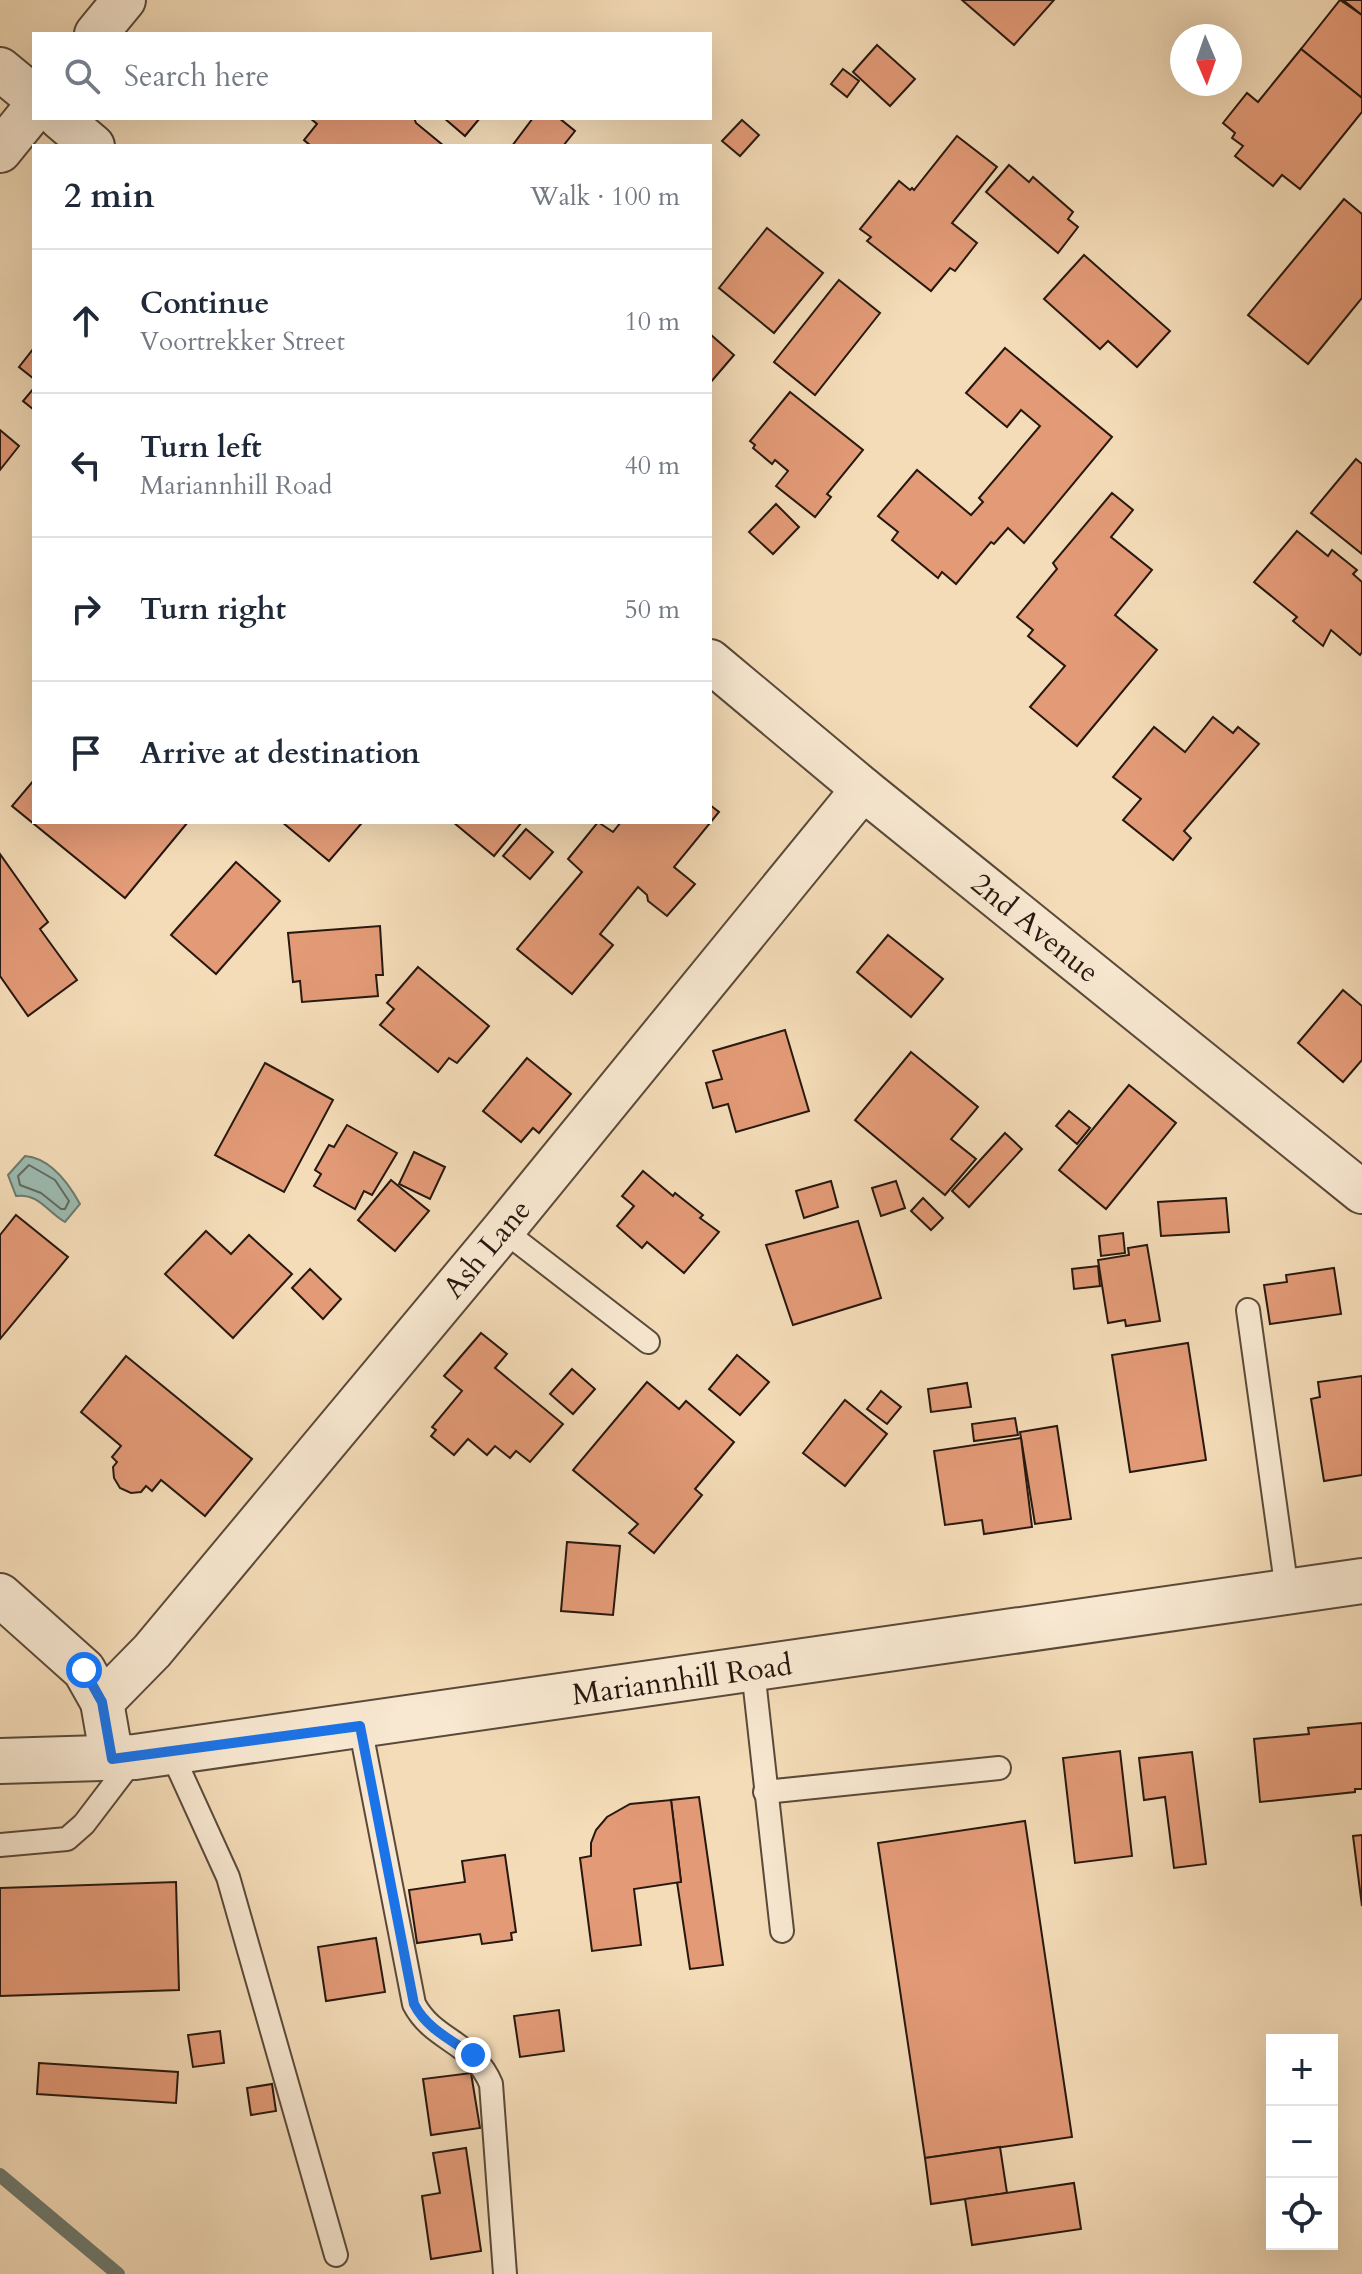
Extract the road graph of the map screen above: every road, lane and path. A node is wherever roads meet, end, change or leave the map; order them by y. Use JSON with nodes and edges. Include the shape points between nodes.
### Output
{"nodes":[{"id":1,"x":124,"y":0,"type":"edge"},
{"id":2,"x":98,"y":32,"type":"edge"},
{"id":3,"x":0,"y":69,"type":"edge"},
{"id":4,"x":32,"y":95,"type":"edge"},
{"id":5,"x":32,"y":111,"type":"edge"},
{"id":6,"x":62,"y":120,"type":"edge"},
{"id":7,"x":91,"y":144,"type":"edge"},
{"id":8,"x":0,"y":151,"type":"edge"},
{"id":9,"x":712,"y":663,"type":"edge"},
{"id":10,"x":863,"y":789,"type":"junction"},
{"id":11,"x":1354,"y":1181,"type":"edge"},
{"id":12,"x":503,"y":1230,"type":"junction"},
{"id":13,"x":1248,"y":1310,"type":"dead end"},
{"id":14,"x":648,"y":1342,"type":"dead end"},
{"id":15,"x":1362,"y":1581,"type":"edge"},
{"id":16,"x":1287,"y":1591,"type":"junction"},
{"id":17,"x":0,"y":1595,"type":"edge"},
{"id":18,"x":753,"y":1670,"type":"junction"},
{"id":19,"x":102,"y":1702,"type":"junction"},
{"id":20,"x":360,"y":1726,"type":"junction"},
{"id":21,"x":139,"y":1756,"type":"junction"},
{"id":22,"x":0,"y":1761,"type":"edge"},
{"id":23,"x":999,"y":1768,"type":"dead end"},
{"id":24,"x":765,"y":1792,"type":"junction"},
{"id":25,"x":0,"y":1845,"type":"edge"},
{"id":26,"x":782,"y":1931,"type":"dead end"},
{"id":27,"x":336,"y":2255,"type":"dead end"},
{"id":28,"x":505,"y":2274,"type":"edge"}],
"edges":[{"from":1,"to":2,"type":"street"},
{"from":3,"to":4,"type":"street"},
{"from":5,"to":8,"type":"street"},
{"from":6,"to":7,"type":"street"},
{"from":9,"to":10,"type":"street","name":"2nd Avenue"},
{"from":10,"to":11,"type":"street","name":"2nd Avenue"},
{"from":10,"to":12,"type":"street","name":"Ash Lane"},
{"from":12,"to":14,"type":"lane"},
{"from":12,"to":19,"type":"street","name":"Ash Lane","via":[[152,1651]]},
{"from":13,"to":16,"type":"lane"},
{"from":15,"to":16,"type":"street","name":"Mariannhill Road"},
{"from":16,"to":18,"type":"street","name":"Mariannhill Road"},
{"from":17,"to":19,"type":"street","via":[[84,1670]]},
{"from":18,"to":20,"type":"street","name":"Mariannhill Road"},
{"from":18,"to":24,"type":"lane"},
{"from":19,"to":21,"type":"street"},
{"from":20,"to":21,"type":"street","name":"Mariannhill Road"},
{"from":20,"to":28,"type":"lane","via":[[414,2004],[431,2026],[473,2055],[491,2084]]},
{"from":21,"to":22,"type":"street","name":"Mariannhill Road"},
{"from":21,"to":25,"type":"lane","via":[[67,1839]]},
{"from":21,"to":27,"type":"lane","via":[[228,1877]]},
{"from":23,"to":24,"type":"lane"},
{"from":24,"to":26,"type":"lane"}]}
